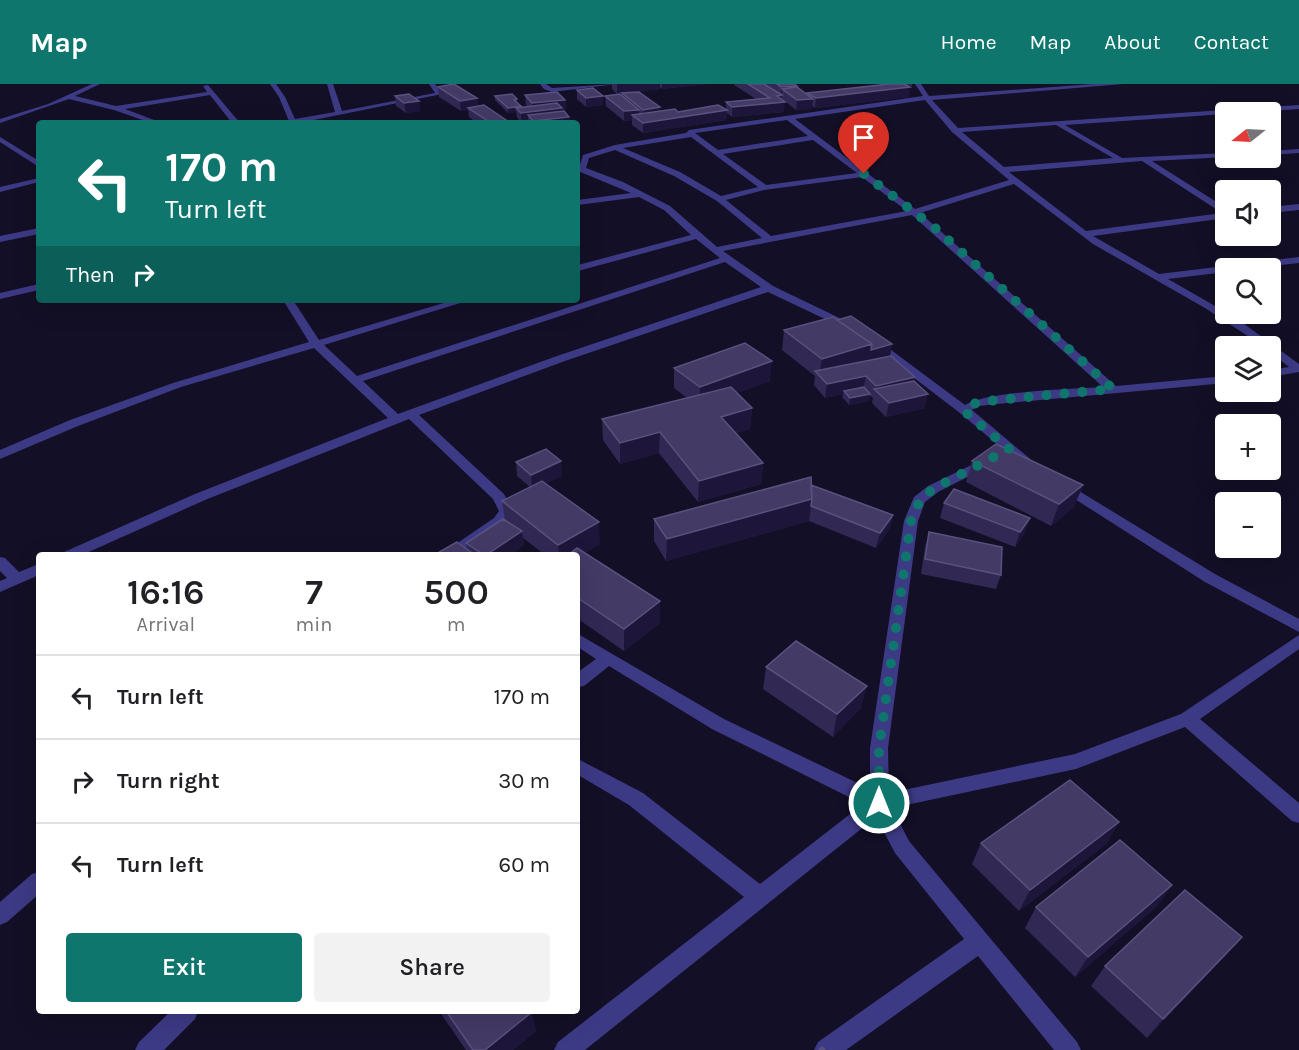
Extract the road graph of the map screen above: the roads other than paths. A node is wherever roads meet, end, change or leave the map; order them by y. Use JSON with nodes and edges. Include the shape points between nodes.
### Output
{"nodes":[{"id":1,"x":97,"y":84,"type":"edge"},
{"id":2,"x":204,"y":84,"type":"edge"},
{"id":3,"x":273,"y":84,"type":"edge"},
{"id":4,"x":330,"y":84,"type":"edge"},
{"id":5,"x":432,"y":84,"type":"edge"},
{"id":6,"x":543,"y":84,"type":"edge"},
{"id":7,"x":614,"y":84,"type":"edge"},
{"id":8,"x":918,"y":84,"type":"edge"},
{"id":9,"x":1120,"y":84,"type":"edge"},
{"id":10,"x":212,"y":93,"type":"junction"},
{"id":11,"x":69,"y":97,"type":"junction"},
{"id":12,"x":925,"y":98,"type":"junction"},
{"id":13,"x":1299,"y":106,"type":"edge"},
{"id":14,"x":116,"y":108,"type":"junction"},
{"id":15,"x":339,"y":112,"type":"junction"},
{"id":16,"x":788,"y":117,"type":"junction"},
{"id":17,"x":150,"y":120,"type":"edge"},
{"id":18,"x":234,"y":120,"type":"edge"},
{"id":19,"x":289,"y":120,"type":"edge"},
{"id":20,"x":300,"y":120,"type":"edge"},
{"id":21,"x":0,"y":121,"type":"edge"},
{"id":22,"x":1059,"y":124,"type":"junction"},
{"id":23,"x":955,"y":130,"type":"junction"},
{"id":24,"x":690,"y":135,"type":"junction"},
{"id":25,"x":815,"y":137,"type":"junction"},
{"id":26,"x":0,"y":139,"type":"edge"},
{"id":27,"x":615,"y":147,"type":"junction"},
{"id":28,"x":1299,"y":151,"type":"edge"},
{"id":29,"x":1281,"y":152,"type":"edge"},
{"id":30,"x":715,"y":153,"type":"junction"},
{"id":31,"x":1215,"y":156,"type":"edge"},
{"id":32,"x":1144,"y":159,"type":"junction"},
{"id":33,"x":1121,"y":160,"type":"junction"},
{"id":34,"x":36,"y":163,"type":"edge"},
{"id":35,"x":580,"y":168,"type":"edge"},
{"id":36,"x":1002,"y":170,"type":"junction"},
{"id":37,"x":864,"y":174,"type":"junction"},
{"id":38,"x":36,"y":181,"type":"edge"},
{"id":39,"x":1014,"y":181,"type":"junction"},
{"id":40,"x":764,"y":188,"type":"junction"},
{"id":41,"x":0,"y":190,"type":"edge"},
{"id":42,"x":640,"y":194,"type":"junction"},
{"id":43,"x":720,"y":199,"type":"junction"},
{"id":44,"x":580,"y":203,"type":"edge"},
{"id":45,"x":1215,"y":207,"type":"edge"},
{"id":46,"x":1299,"y":207,"type":"edge"},
{"id":47,"x":1281,"y":209,"type":"edge"},
{"id":48,"x":914,"y":212,"type":"junction"},
{"id":49,"x":1215,"y":216,"type":"edge"},
{"id":50,"x":36,"y":232,"type":"edge"},
{"id":51,"x":1085,"y":234,"type":"junction"},
{"id":52,"x":698,"y":237,"type":"junction"},
{"id":53,"x":0,"y":239,"type":"edge"},
{"id":54,"x":770,"y":240,"type":"junction"},
{"id":55,"x":714,"y":250,"type":"junction"},
{"id":56,"x":726,"y":259,"type":"junction"},
{"id":57,"x":1299,"y":260,"type":"edge"},
{"id":58,"x":580,"y":267,"type":"edge"},
{"id":59,"x":1158,"y":277,"type":"junction"},
{"id":60,"x":36,"y":288,"type":"edge"},
{"id":61,"x":769,"y":288,"type":"junction"},
{"id":62,"x":0,"y":296,"type":"edge"},
{"id":63,"x":290,"y":303,"type":"edge"},
{"id":64,"x":441,"y":303,"type":"edge"},
{"id":65,"x":316,"y":344,"type":"junction"},
{"id":66,"x":1298,"y":369,"type":"edge"},
{"id":67,"x":1281,"y":372,"type":"edge"},
{"id":68,"x":355,"y":380,"type":"junction"},
{"id":69,"x":1215,"y":380,"type":"edge"},
{"id":70,"x":1113,"y":389,"type":"junction"},
{"id":71,"x":964,"y":411,"type":"junction"},
{"id":72,"x":411,"y":414,"type":"junction"},
{"id":73,"x":396,"y":419,"type":"junction"},
{"id":74,"x":1009,"y":449,"type":"junction"},
{"id":75,"x":0,"y":455,"type":"edge"},
{"id":76,"x":76,"y":552,"type":"edge"},
{"id":77,"x":452,"y":552,"type":"edge"},
{"id":78,"x":0,"y":562,"type":"edge"},
{"id":79,"x":36,"y":570,"type":"edge"},
{"id":80,"x":17,"y":579,"type":"junction"},
{"id":81,"x":0,"y":587,"type":"edge"},
{"id":82,"x":1299,"y":626,"type":"edge"},
{"id":83,"x":580,"y":641,"type":"edge"},
{"id":84,"x":1299,"y":642,"type":"edge"},
{"id":85,"x":607,"y":659,"type":"junction"},
{"id":86,"x":580,"y":679,"type":"edge"},
{"id":87,"x":1187,"y":719,"type":"junction"},
{"id":88,"x":580,"y":767,"type":"edge"},
{"id":89,"x":879,"y":803,"type":"junction"},
{"id":90,"x":1299,"y":815,"type":"edge"},
{"id":91,"x":36,"y":884,"type":"edge"},
{"id":92,"x":760,"y":897,"type":"junction"},
{"id":93,"x":0,"y":915,"type":"edge"},
{"id":94,"x":980,"y":941,"type":"junction"},
{"id":95,"x":184,"y":1014,"type":"edge"},
{"id":96,"x":147,"y":1050,"type":"edge"},
{"id":97,"x":566,"y":1050,"type":"edge"},
{"id":98,"x":826,"y":1050,"type":"edge"},
{"id":99,"x":1069,"y":1050,"type":"edge"}],
"edges":[{"from":1,"to":11,"type":"street"},
{"from":2,"to":10,"type":"street"},
{"from":3,"to":19,"type":"street"},
{"from":4,"to":15,"type":"street"},
{"from":5,"to":15,"type":"street","via":[[439,94]]},
{"from":6,"to":7,"type":"street","via":[[552,90]]},
{"from":8,"to":12,"type":"street"},
{"from":9,"to":12,"type":"street"},
{"from":10,"to":14,"type":"street"},
{"from":10,"to":18,"type":"street"},
{"from":11,"to":14,"type":"street"},
{"from":11,"to":21,"type":"street"},
{"from":12,"to":16,"type":"street"},
{"from":12,"to":23,"type":"street"},
{"from":13,"to":22,"type":"street"},
{"from":14,"to":17,"type":"street"},
{"from":15,"to":20,"type":"street"},
{"from":16,"to":24,"type":"street","via":[[694,131]]},
{"from":16,"to":25,"type":"street"},
{"from":22,"to":23,"type":"street"},
{"from":22,"to":33,"type":"street"},
{"from":23,"to":36,"type":"street"},
{"from":24,"to":27,"type":"street"},
{"from":24,"to":30,"type":"street"},
{"from":25,"to":30,"type":"street"},
{"from":25,"to":37,"type":"street"},
{"from":26,"to":34,"type":"street"},
{"from":27,"to":35,"type":"street","via":[[586,157]]},
{"from":27,"to":43,"type":"street","via":[[677,174]]},
{"from":28,"to":29,"type":"street"},
{"from":30,"to":40,"type":"street"},
{"from":31,"to":32,"type":"street"},
{"from":32,"to":33,"type":"street"},
{"from":32,"to":45,"type":"street"},
{"from":33,"to":36,"type":"street"},
{"from":35,"to":42,"type":"street"},
{"from":36,"to":39,"type":"street"},
{"from":37,"to":40,"type":"street"},
{"from":37,"to":48,"type":"street"},
{"from":38,"to":41,"type":"street"},
{"from":39,"to":48,"type":"street"},
{"from":39,"to":51,"type":"street"},
{"from":40,"to":43,"type":"street"},
{"from":42,"to":44,"type":"street"},
{"from":42,"to":52,"type":"street","via":[[667,208]]},
{"from":43,"to":54,"type":"street"},
{"from":46,"to":47,"type":"street"},
{"from":48,"to":54,"type":"street"},
{"from":48,"to":70,"type":"street"},
{"from":49,"to":51,"type":"street"},
{"from":50,"to":53,"type":"street"},
{"from":51,"to":59,"type":"street"},
{"from":52,"to":55,"type":"street"},
{"from":52,"to":58,"type":"street"},
{"from":54,"to":55,"type":"street"},
{"from":55,"to":56,"type":"street"},
{"from":56,"to":61,"type":"street"},
{"from":56,"to":68,"type":"street"},
{"from":57,"to":59,"type":"street"},
{"from":59,"to":66,"type":"street","via":[[1252,333]]},
{"from":60,"to":62,"type":"street"},
{"from":61,"to":71,"type":"street","via":[[865,336]]},
{"from":61,"to":72,"type":"street","via":[[615,339]]},
{"from":63,"to":65,"type":"street"},
{"from":64,"to":65,"type":"street"},
{"from":65,"to":68,"type":"street"},
{"from":65,"to":75,"type":"street","via":[[177,385]]},
{"from":66,"to":67,"type":"street"},
{"from":68,"to":73,"type":"street"},
{"from":69,"to":70,"type":"street"},
{"from":70,"to":71,"type":"street","via":[[976,403]]},
{"from":71,"to":74,"type":"street"},
{"from":72,"to":73,"type":"street"},
{"from":72,"to":77,"type":"street","via":[[499,497],[506,511],[499,521]]},
{"from":73,"to":76,"type":"street","via":[[217,490]]},
{"from":74,"to":82,"type":"street","via":[[1210,578]]},
{"from":74,"to":89,"type":"street","via":[[933,489],[920,500],[911,521],[879,748]]},
{"from":78,"to":80,"type":"street"},
{"from":79,"to":80,"type":"street"},
{"from":80,"to":81,"type":"street"},
{"from":83,"to":85,"type":"street"},
{"from":84,"to":87,"type":"street"},
{"from":85,"to":86,"type":"street"},
{"from":85,"to":89,"type":"street","via":[[718,724]]},
{"from":87,"to":89,"type":"street","via":[[1076,761]]},
{"from":87,"to":90,"type":"street"},
{"from":88,"to":92,"type":"street","via":[[636,799]]},
{"from":89,"to":92,"type":"street"},
{"from":89,"to":94,"type":"street","via":[[902,847]]},
{"from":91,"to":93,"type":"street"},
{"from":92,"to":97,"type":"street"},
{"from":94,"to":98,"type":"street"},
{"from":94,"to":99,"type":"street"},
{"from":95,"to":96,"type":"street"}]}
